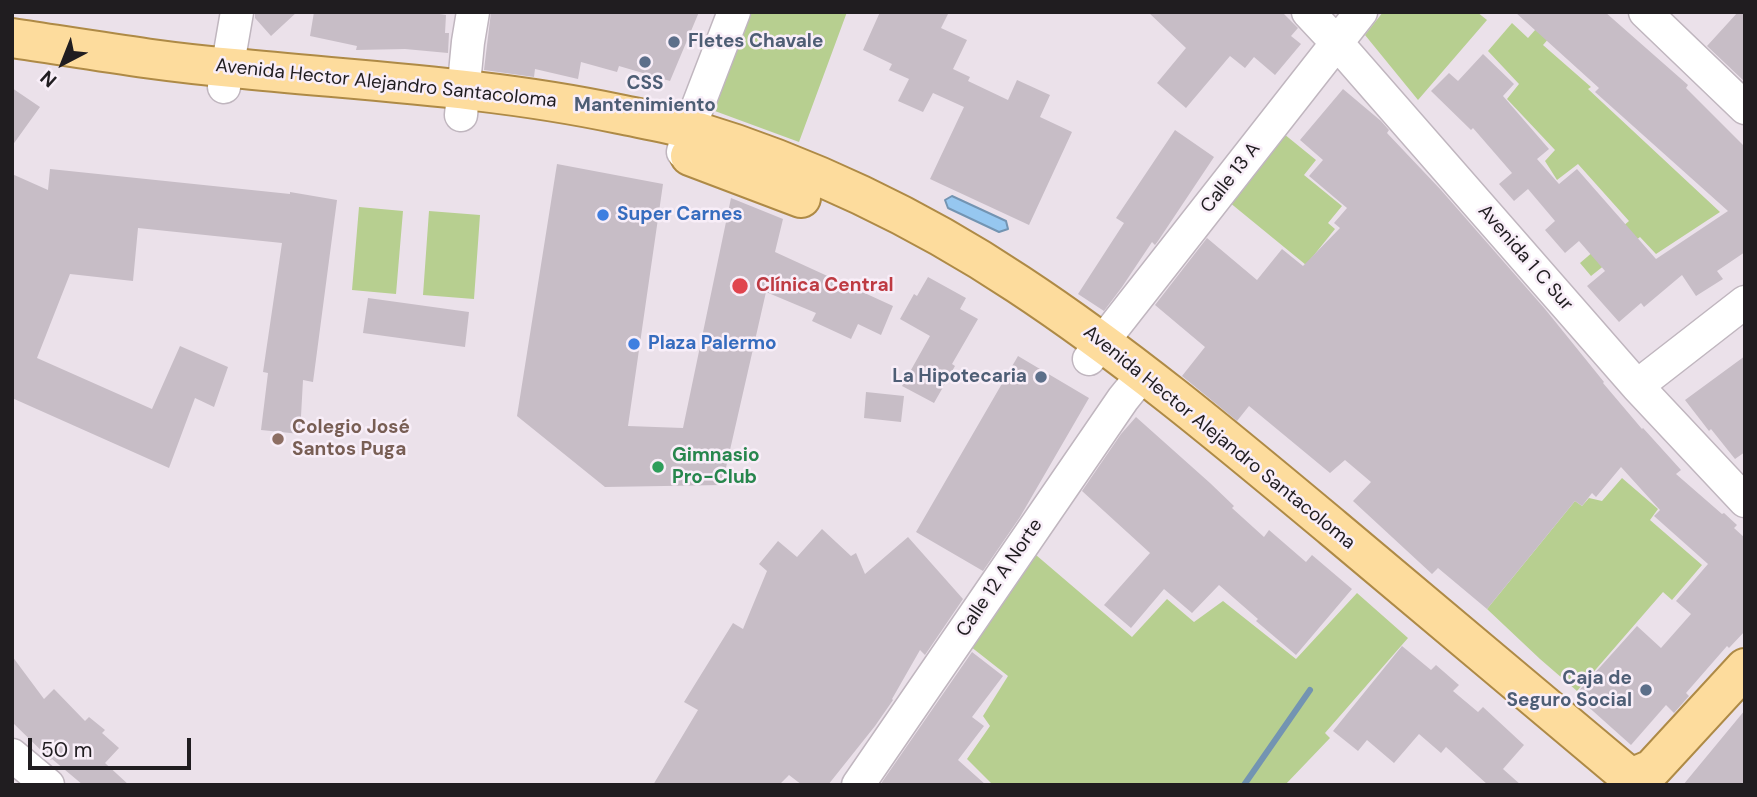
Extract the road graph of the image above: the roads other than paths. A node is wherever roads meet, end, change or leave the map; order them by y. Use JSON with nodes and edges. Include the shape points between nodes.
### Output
{"nodes":[{"id":1,"x":237,"y":12,"type":"edge"},
{"id":2,"x":473,"y":12,"type":"edge"},
{"id":3,"x":734,"y":12,"type":"edge"},
{"id":4,"x":1308,"y":12,"type":"edge"},
{"id":5,"x":1361,"y":12,"type":"edge"},
{"id":6,"x":1645,"y":12,"type":"edge"},
{"id":7,"x":12,"y":38,"type":"edge"},
{"id":8,"x":1337,"y":43,"type":"junction"},
{"id":9,"x":12,"y":64,"type":"edge"},
{"id":10,"x":226,"y":77,"type":"junction"},
{"id":11,"x":462,"y":102,"type":"junction"},
{"id":12,"x":1745,"y":108,"type":"edge"},
{"id":13,"x":686,"y":141,"type":"junction"},
{"id":14,"x":1745,"y":302,"type":"edge"},
{"id":15,"x":1095,"y":351,"type":"junction"},
{"id":16,"x":1137,"y":381,"type":"junction"},
{"id":17,"x":1637,"y":386,"type":"junction"},
{"id":18,"x":1745,"y":501,"type":"edge"},
{"id":19,"x":1745,"y":668,"type":"edge"},
{"id":20,"x":12,"y":755,"type":"edge"},
{"id":21,"x":1639,"y":780,"type":"edge"},
{"id":22,"x":48,"y":785,"type":"edge"},
{"id":23,"x":858,"y":785,"type":"edge"}],
"edges":[{"from":1,"to":10,"type":"street"},
{"from":2,"to":11,"type":"street"},
{"from":3,"to":13,"type":"street"},
{"from":4,"to":8,"type":"street","name":"Avenida 1 C Sur"},
{"from":5,"to":8,"type":"street","name":"Calle 13 A"},
{"from":6,"to":12,"type":"street"},
{"from":7,"to":10,"type":"main road","name":"Avenida Hector Alejandro Santacoloma"},
{"from":8,"to":15,"type":"street","name":"Calle 13 A"},
{"from":8,"to":17,"type":"street","name":"Avenida 1 C Sur"},
{"from":9,"to":10,"type":"main road","name":"Avenida Hector Alejandro Santacoloma"},
{"from":10,"to":11,"type":"main road","name":"Avenida Hector Alejandro Santacoloma","via":[[409,83]]},
{"from":11,"to":13,"type":"main road","name":"Avenida Hector Alejandro Santacoloma","via":[[572,104]]},
{"from":13,"to":15,"type":"main road","name":"Avenida Hector Alejandro Santacoloma","via":[[776,188],[907,246]]},
{"from":14,"to":17,"type":"street"},
{"from":15,"to":16,"type":"main road","name":"Avenida Hector Alejandro Santacoloma"},
{"from":16,"to":21,"type":"main road","name":"Avenida Hector Alejandro Santacoloma","via":[[1232,443]]},
{"from":16,"to":23,"type":"street","name":"Calle 12 A Norte"},
{"from":17,"to":18,"type":"street","name":"Avenida 1 C Sur"},
{"from":19,"to":21,"type":"main road"},
{"from":20,"to":22,"type":"street"}]}
